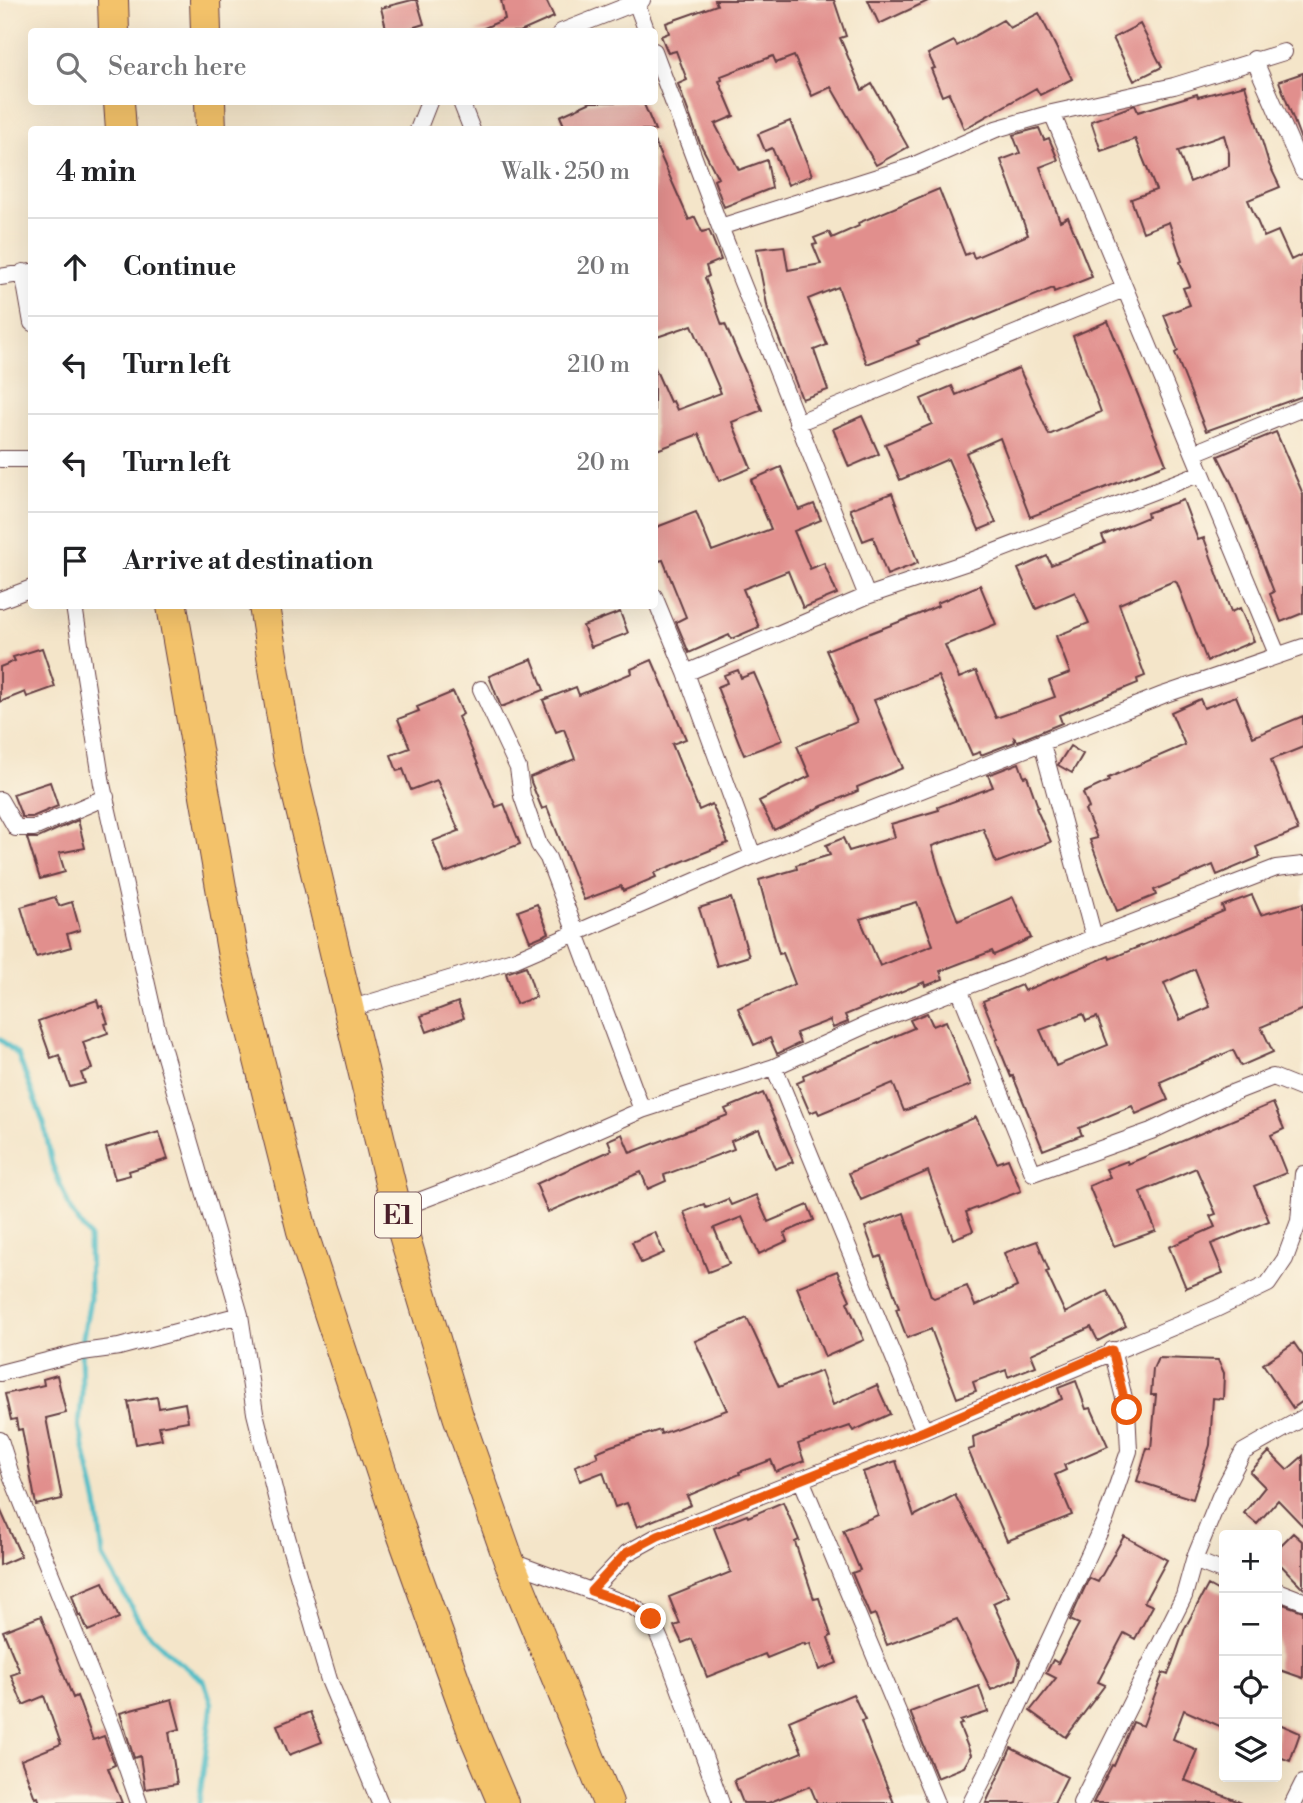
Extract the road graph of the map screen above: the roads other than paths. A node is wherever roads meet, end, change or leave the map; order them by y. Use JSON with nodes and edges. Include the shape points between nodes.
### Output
{"nodes":[{"id":1,"x":113,"y":0,"type":"edge"},
{"id":2,"x":205,"y":0,"type":"edge"},
{"id":3,"x":639,"y":1,"type":"edge"},
{"id":4,"x":114,"y":28,"type":"edge"},
{"id":5,"x":206,"y":28,"type":"edge"},
{"id":6,"x":571,"y":28,"type":"edge"},
{"id":7,"x":646,"y":28,"type":"edge"},
{"id":8,"x":1284,"y":52,"type":"dead end"},
{"id":9,"x":1254,"y":59,"type":"junction"},
{"id":10,"x":658,"y":62,"type":"edge"},
{"id":11,"x":119,"y":105,"type":"edge"},
{"id":12,"x":210,"y":105,"type":"edge"},
{"id":13,"x":428,"y":105,"type":"edge"},
{"id":14,"x":462,"y":105,"type":"edge"},
{"id":15,"x":1052,"y":113,"type":"junction"},
{"id":16,"x":121,"y":126,"type":"edge"},
{"id":17,"x":211,"y":126,"type":"edge"},
{"id":18,"x":420,"y":126,"type":"edge"},
{"id":19,"x":470,"y":126,"type":"edge"},
{"id":20,"x":1303,"y":172,"type":"edge"},
{"id":21,"x":720,"y":228,"type":"junction"},
{"id":22,"x":27,"y":272,"type":"edge"},
{"id":23,"x":0,"y":277,"type":"edge"},
{"id":24,"x":1124,"y":289,"type":"junction"},
{"id":25,"x":1303,"y":408,"type":"edge"},
{"id":26,"x":797,"y":423,"type":"junction"},
{"id":27,"x":1194,"y":453,"type":"junction"},
{"id":28,"x":0,"y":459,"type":"edge"},
{"id":29,"x":28,"y":459,"type":"edge"},
{"id":30,"x":1201,"y":473,"type":"junction"},
{"id":31,"x":28,"y":590,"type":"edge"},
{"id":32,"x":867,"y":596,"type":"junction"},
{"id":33,"x":0,"y":600,"type":"edge"},
{"id":34,"x":658,"y":606,"type":"edge"},
{"id":35,"x":74,"y":609,"type":"edge"},
{"id":36,"x":173,"y":609,"type":"edge"},
{"id":37,"x":264,"y":609,"type":"edge"},
{"id":38,"x":1303,"y":647,"type":"edge"},
{"id":39,"x":1277,"y":654,"type":"junction"},
{"id":40,"x":685,"y":673,"type":"junction"},
{"id":41,"x":481,"y":689,"type":"dead end"},
{"id":42,"x":1042,"y":744,"type":"junction"},
{"id":43,"x":106,"y":797,"type":"junction"},
{"id":44,"x":0,"y":800,"type":"edge"},
{"id":45,"x":753,"y":856,"type":"junction"},
{"id":46,"x":1303,"y":865,"type":"edge"},
{"id":47,"x":575,"y":935,"type":"junction"},
{"id":48,"x":1094,"y":937,"type":"junction"},
{"id":49,"x":959,"y":989,"type":"junction"},
{"id":50,"x":349,"y":1009,"type":"junction"},
{"id":51,"x":774,"y":1067,"type":"junction"},
{"id":52,"x":1303,"y":1089,"type":"edge"},
{"id":53,"x":642,"y":1110,"type":"junction"},
{"id":54,"x":1303,"y":1174,"type":"edge"},
{"id":55,"x":419,"y":1200,"type":"dead end"},
{"id":56,"x":1301,"y":1220,"type":"edge"},
{"id":57,"x":240,"y":1315,"type":"junction"},
{"id":58,"x":1112,"y":1350,"type":"junction"},
{"id":59,"x":0,"y":1373,"type":"edge"},
{"id":60,"x":1303,"y":1418,"type":"edge"},
{"id":61,"x":924,"y":1431,"type":"junction"},
{"id":62,"x":0,"y":1440,"type":"edge"},
{"id":63,"x":801,"y":1479,"type":"junction"},
{"id":64,"x":1194,"y":1560,"type":"junction"},
{"id":65,"x":509,"y":1561,"type":"junction"},
{"id":66,"x":1219,"y":1570,"type":"edge"},
{"id":67,"x":591,"y":1591,"type":"junction"},
{"id":68,"x":1282,"y":1593,"type":"edge"},
{"id":69,"x":1303,"y":1601,"type":"edge"},
{"id":70,"x":1303,"y":1783,"type":"edge"},
{"id":71,"x":139,"y":1803,"type":"edge"},
{"id":72,"x":380,"y":1803,"type":"edge"},
{"id":73,"x":503,"y":1803,"type":"edge"},
{"id":74,"x":608,"y":1803,"type":"edge"},
{"id":75,"x":721,"y":1803,"type":"edge"},
{"id":76,"x":936,"y":1803,"type":"edge"},
{"id":77,"x":971,"y":1803,"type":"edge"},
{"id":78,"x":1081,"y":1803,"type":"edge"},
{"id":79,"x":1293,"y":1803,"type":"edge"}],
"edges":[{"from":1,"to":4,"type":"highway"},
{"from":2,"to":5,"type":"highway"},
{"from":3,"to":6,"type":"street"},
{"from":3,"to":7,"type":"street"},
{"from":8,"to":9,"type":"street"},
{"from":9,"to":15,"type":"street","via":[[1174,86]]},
{"from":9,"to":20,"type":"street"},
{"from":10,"to":21,"type":"street"},
{"from":11,"to":16,"type":"highway"},
{"from":12,"to":17,"type":"highway"},
{"from":13,"to":18,"type":"street"},
{"from":14,"to":19,"type":"street"},
{"from":15,"to":21,"type":"street","via":[[996,129],[912,166]]},
{"from":15,"to":24,"type":"street"},
{"from":21,"to":26,"type":"street"},
{"from":22,"to":23,"type":"street"},
{"from":24,"to":26,"type":"street"},
{"from":24,"to":27,"type":"street"},
{"from":25,"to":27,"type":"street"},
{"from":26,"to":32,"type":"street"},
{"from":27,"to":30,"type":"street"},
{"from":28,"to":29,"type":"street"},
{"from":30,"to":32,"type":"street"},
{"from":30,"to":39,"type":"street"},
{"from":31,"to":33,"type":"street"},
{"from":32,"to":40,"type":"street"},
{"from":34,"to":40,"type":"street"},
{"from":35,"to":43,"type":"street"},
{"from":36,"to":73,"type":"highway","via":[[233,956],[302,1231],[400,1528]]},
{"from":37,"to":50,"type":"highway","number":"E1","via":[[288,755]]},
{"from":38,"to":39,"type":"street"},
{"from":39,"to":42,"type":"street"},
{"from":40,"to":45,"type":"street"},
{"from":41,"to":47,"type":"street","via":[[518,768],[522,796]]},
{"from":42,"to":45,"type":"street"},
{"from":42,"to":48,"type":"street"},
{"from":43,"to":44,"type":"street","via":[[34,828],[16,828]]},
{"from":43,"to":57,"type":"street","via":[[157,1029]]},
{"from":45,"to":47,"type":"street"},
{"from":46,"to":48,"type":"street","via":[[1276,868]]},
{"from":47,"to":50,"type":"street","via":[[516,959]]},
{"from":47,"to":53,"type":"street"},
{"from":48,"to":49,"type":"street"},
{"from":49,"to":51,"type":"street"},
{"from":49,"to":52,"type":"street","via":[[1033,1173],[1151,1131],[1273,1077]]},
{"from":50,"to":65,"type":"highway","number":"E1","via":[[396,1208],[458,1416]]},
{"from":51,"to":53,"type":"street"},
{"from":51,"to":61,"type":"street"},
{"from":53,"to":55,"type":"street","via":[[540,1155]]},
{"from":54,"to":56,"type":"street"},
{"from":56,"to":58,"type":"street","via":[[1285,1259],[1268,1284]]},
{"from":57,"to":59,"type":"street"},
{"from":57,"to":72,"type":"street","via":[[255,1413],[279,1513],[328,1680]]},
{"from":58,"to":61,"type":"street"},
{"from":58,"to":77,"type":"street","via":[[1127,1410],[1129,1451],[1105,1518]]},
{"from":60,"to":64,"type":"street","via":[[1243,1452]]},
{"from":61,"to":63,"type":"street"},
{"from":62,"to":71,"type":"street"},
{"from":63,"to":67,"type":"street","via":[[626,1553]]},
{"from":63,"to":76,"type":"street"},
{"from":64,"to":66,"type":"street"},
{"from":64,"to":78,"type":"street","via":[[1184,1596]]},
{"from":65,"to":67,"type":"street"},
{"from":65,"to":74,"type":"highway","number":"E1"},
{"from":67,"to":75,"type":"street","via":[[632,1605],[651,1619]]},
{"from":68,"to":69,"type":"street"},
{"from":70,"to":79,"type":"street"}]}
